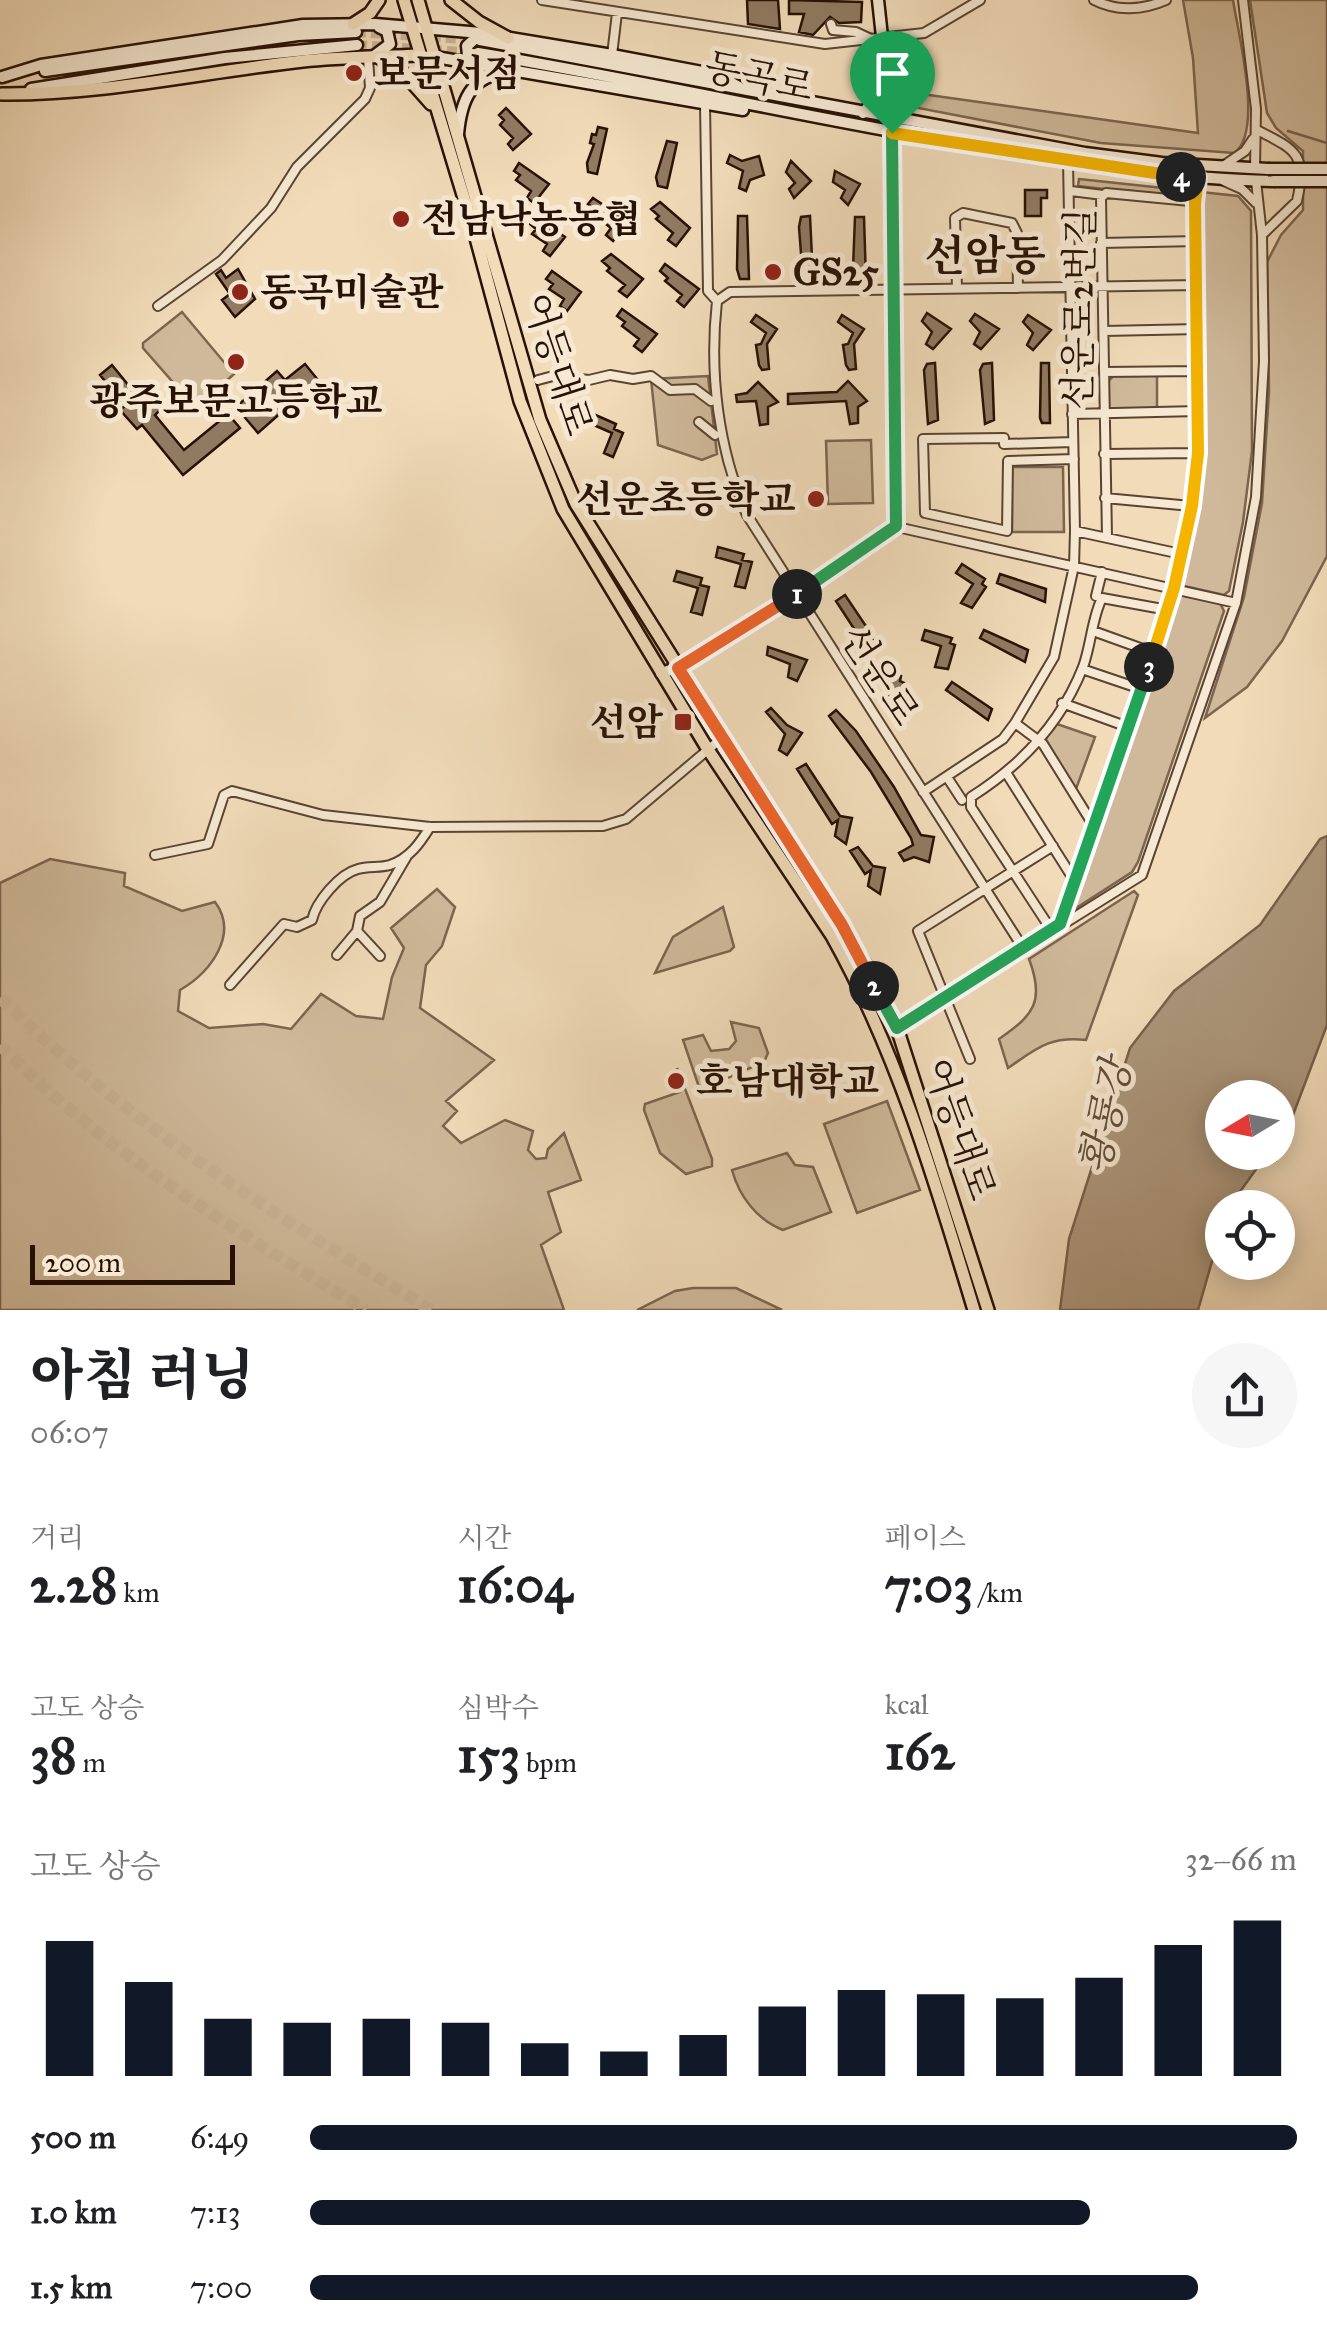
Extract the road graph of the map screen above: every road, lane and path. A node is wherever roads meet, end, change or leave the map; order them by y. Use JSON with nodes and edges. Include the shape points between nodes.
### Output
{"nodes":[{"id":1,"x":379,"y":0,"type":"edge"},
{"id":2,"x":404,"y":0,"type":"edge"},
{"id":3,"x":418,"y":0,"type":"edge"},
{"id":4,"x":451,"y":0,"type":"edge"},
{"id":5,"x":542,"y":0,"type":"edge"},
{"id":6,"x":878,"y":0,"type":"edge"},
{"id":7,"x":980,"y":0,"type":"edge"},
{"id":8,"x":1094,"y":0,"type":"edge"},
{"id":9,"x":1166,"y":0,"type":"edge"},
{"id":10,"x":1243,"y":0,"type":"edge"},
{"id":11,"x":617,"y":13,"type":"junction"},
{"id":12,"x":375,"y":24,"type":"junction"},
{"id":13,"x":411,"y":26,"type":"junction"},
{"id":14,"x":425,"y":27,"type":"junction"},
{"id":15,"x":354,"y":28,"type":"junction"},
{"id":16,"x":480,"y":36,"type":"junction"},
{"id":17,"x":508,"y":38,"type":"junction"},
{"id":18,"x":878,"y":39,"type":"junction"},
{"id":19,"x":822,"y":44,"type":"junction"},
{"id":20,"x":356,"y":46,"type":"tunnel mouth"},
{"id":21,"x":612,"y":55,"type":"junction"},
{"id":22,"x":426,"y":56,"type":"junction"},
{"id":23,"x":368,"y":58,"type":"junction"},
{"id":24,"x":476,"y":58,"type":"junction"},
{"id":25,"x":520,"y":73,"type":"junction"},
{"id":26,"x":1,"y":77,"type":"edge"},
{"id":27,"x":888,"y":84,"type":"junction"},
{"id":28,"x":743,"y":90,"type":"junction"},
{"id":29,"x":1,"y":94,"type":"edge"},
{"id":30,"x":705,"y":104,"type":"junction"},
{"id":31,"x":436,"y":110,"type":"junction"},
{"id":32,"x":863,"y":113,"type":"junction"},
{"id":33,"x":797,"y":116,"type":"junction"},
{"id":34,"x":891,"y":119,"type":"junction"},
{"id":35,"x":1256,"y":130,"type":"junction"},
{"id":36,"x":892,"y":133,"type":"junction"},
{"id":37,"x":457,"y":140,"type":"junction"},
{"id":38,"x":1068,"y":162,"type":"junction"},
{"id":39,"x":1221,"y":167,"type":"junction"},
{"id":40,"x":1327,"y":169,"type":"edge"},
{"id":41,"x":1255,"y":175,"type":"junction"},
{"id":42,"x":1271,"y":175,"type":"junction"},
{"id":43,"x":1198,"y":178,"type":"junction"},
{"id":44,"x":1211,"y":178,"type":"junction"},
{"id":45,"x":1327,"y":181,"type":"edge"},
{"id":46,"x":1071,"y":192,"type":"junction"},
{"id":47,"x":1103,"y":195,"type":"junction"},
{"id":48,"x":1195,"y":203,"type":"junction"},
{"id":49,"x":1261,"y":216,"type":"junction"},
{"id":50,"x":1262,"y":235,"type":"junction"},
{"id":51,"x":1198,"y":241,"type":"junction"},
{"id":52,"x":1100,"y":243,"type":"junction"},
{"id":53,"x":1198,"y":284,"type":"junction"},
{"id":54,"x":1070,"y":287,"type":"junction"},
{"id":55,"x":1102,"y":287,"type":"junction"},
{"id":56,"x":957,"y":288,"type":"junction"},
{"id":57,"x":1018,"y":288,"type":"junction"},
{"id":58,"x":895,"y":292,"type":"junction"},
{"id":59,"x":718,"y":301,"type":"junction"},
{"id":60,"x":158,"y":306,"type":"dead end"},
{"id":61,"x":1199,"y":330,"type":"junction"},
{"id":62,"x":1104,"y":331,"type":"junction"},
{"id":63,"x":1199,"y":371,"type":"junction"},
{"id":64,"x":1104,"y":372,"type":"junction"},
{"id":65,"x":538,"y":380,"type":"dead end"},
{"id":66,"x":711,"y":401,"type":"dead end"},
{"id":67,"x":1198,"y":411,"type":"junction"},
{"id":68,"x":1104,"y":413,"type":"junction"},
{"id":69,"x":1072,"y":414,"type":"junction"},
{"id":70,"x":699,"y":422,"type":"dead end"},
{"id":71,"x":714,"y":435,"type":"dead end"},
{"id":72,"x":1074,"y":442,"type":"junction"},
{"id":73,"x":1198,"y":453,"type":"junction"},
{"id":74,"x":1104,"y":454,"type":"junction"},
{"id":75,"x":1074,"y":459,"type":"junction"},
{"id":76,"x":1105,"y":498,"type":"junction"},
{"id":77,"x":1192,"y":506,"type":"junction"},
{"id":78,"x":896,"y":526,"type":"junction"},
{"id":79,"x":1075,"y":530,"type":"junction"},
{"id":80,"x":1107,"y":537,"type":"junction"},
{"id":81,"x":1182,"y":554,"type":"junction"},
{"id":82,"x":1074,"y":566,"type":"junction"},
{"id":83,"x":1102,"y":572,"type":"junction"},
{"id":84,"x":1174,"y":588,"type":"junction"},
{"id":85,"x":795,"y":595,"type":"junction"},
{"id":86,"x":1096,"y":596,"type":"dead end"},
{"id":87,"x":1236,"y":603,"type":"junction"},
{"id":88,"x":1168,"y":610,"type":"junction"},
{"id":89,"x":1093,"y":631,"type":"junction"},
{"id":90,"x":1154,"y":653,"type":"junction"},
{"id":91,"x":678,"y":668,"type":"junction"},
{"id":92,"x":1082,"y":669,"type":"junction"},
{"id":93,"x":661,"y":673,"type":"junction"},
{"id":94,"x":1141,"y":689,"type":"junction"},
{"id":95,"x":1062,"y":703,"type":"junction"},
{"id":96,"x":1015,"y":723,"type":"junction"},
{"id":97,"x":1128,"y":727,"type":"junction"},
{"id":98,"x":724,"y":737,"type":"junction"},
{"id":99,"x":1039,"y":741,"type":"junction"},
{"id":100,"x":707,"y":748,"type":"junction"},
{"id":101,"x":1007,"y":774,"type":"junction"},
{"id":102,"x":947,"y":777,"type":"junction"},
{"id":103,"x":922,"y":792,"type":"junction"},
{"id":104,"x":962,"y":800,"type":"dead end"},
{"id":105,"x":1092,"y":823,"type":"junction"},
{"id":106,"x":430,"y":827,"type":"junction"},
{"id":107,"x":1053,"y":846,"type":"junction"},
{"id":108,"x":408,"y":854,"type":"junction"},
{"id":109,"x":155,"y":856,"type":"dead end"},
{"id":110,"x":1012,"y":873,"type":"junction"},
{"id":111,"x":1074,"y":881,"type":"junction"},
{"id":112,"x":985,"y":889,"type":"junction"},
{"id":113,"x":1056,"y":928,"type":"junction"},
{"id":114,"x":357,"y":931,"type":"junction"},
{"id":115,"x":1024,"y":948,"type":"junction"},
{"id":116,"x":337,"y":955,"type":"dead end"},
{"id":117,"x":380,"y":956,"type":"dead end"},
{"id":118,"x":230,"y":985,"type":"dead end"},
{"id":119,"x":948,"y":999,"type":"junction"},
{"id":120,"x":897,"y":1028,"type":"junction"},
{"id":121,"x":970,"y":1059,"type":"dead end"},
{"id":122,"x":974,"y":1310,"type":"edge"},
{"id":123,"x":988,"y":1310,"type":"edge"}],
"edges":[{"from":1,"to":15,"type":"main road"},
{"from":2,"to":13,"type":"main road","name":"어등대로"},
{"from":3,"to":14,"type":"main road","name":"어등대로"},
{"from":4,"to":17,"type":"main road"},
{"from":5,"to":11,"type":"street"},
{"from":6,"to":18,"type":"main road"},
{"from":7,"to":18,"type":"street","via":[[936,29]]},
{"from":8,"to":9,"type":"street","via":[[1131,9]]},
{"from":10,"to":35,"type":"street"},
{"from":11,"to":19,"type":"street"},
{"from":11,"to":21,"type":"street"},
{"from":12,"to":13,"type":"main road"},
{"from":12,"to":15,"type":"main road"},
{"from":12,"to":23,"type":"main road","via":[[387,31],[390,44]]},
{"from":13,"to":14,"type":"main road"},
{"from":13,"to":22,"type":"main road","name":"어등대로"},
{"from":14,"to":16,"type":"main road"},
{"from":14,"to":22,"type":"main road","name":"어등대로"},
{"from":15,"to":26,"type":"main road","via":[[303,26],[40,65]]},
{"from":16,"to":17,"type":"main road"},
{"from":16,"to":24,"type":"main road","via":[[467,46],[468,56]]},
{"from":16,"to":28,"type":"main road","name":"동곡로"},
{"from":17,"to":21,"type":"main road"},
{"from":18,"to":19,"type":"street"},
{"from":18,"to":19,"type":"street","via":[[832,27]]},
{"from":18,"to":27,"type":"main road"},
{"from":20,"to":29,"type":"main road","via":[[225,58]]},
{"from":21,"to":28,"type":"main road","via":[[718,75]]},
{"from":22,"to":23,"type":"main road"},
{"from":22,"to":24,"type":"main road"},
{"from":22,"to":31,"type":"main road","name":"어등대로"},
{"from":22,"to":37,"type":"main road","name":"어등대로"},
{"from":23,"to":29,"type":"main road"},
{"from":23,"to":31,"type":"main road","via":[[399,68]]},
{"from":23,"to":60,"type":"street","via":[[365,98],[297,167],[272,208],[222,260]]},
{"from":24,"to":25,"type":"main road"},
{"from":24,"to":33,"type":"main road","name":"동곡로"},
{"from":25,"to":30,"type":"main road"},
{"from":25,"to":37,"type":"main road","via":[[487,75],[473,85]]},
{"from":27,"to":32,"type":"main road"},
{"from":27,"to":34,"type":"main road"},
{"from":28,"to":32,"type":"main road","name":"동곡로"},
{"from":30,"to":33,"type":"main road"},
{"from":30,"to":59,"type":"street","name":"선운로","via":[[708,291]]},
{"from":31,"to":93,"type":"main road","name":"어등대로","via":[[532,437],[577,536]]},
{"from":32,"to":34,"type":"main road","name":"동곡로"},
{"from":33,"to":36,"type":"main road","name":"동곡로"},
{"from":34,"to":36,"type":"main road"},
{"from":34,"to":39,"type":"main road","name":"동곡로","via":[[1085,153]]},
{"from":35,"to":39,"type":"street","via":[[1245,152]]},
{"from":35,"to":41,"type":"street"},
{"from":35,"to":50,"type":"street","via":[[1289,145],[1298,163],[1296,201]]},
{"from":36,"to":38,"type":"main road","name":"동곡로"},
{"from":36,"to":58,"type":"main road"},
{"from":37,"to":91,"type":"main road","name":"어등대로","via":[[540,420],[576,504]]},
{"from":38,"to":43,"type":"main road","name":"동곡로"},
{"from":38,"to":46,"type":"street"},
{"from":39,"to":41,"type":"main road","name":"동곡로"},
{"from":40,"to":42,"type":"main road","name":"동곡로","bridge":true},
{"from":41,"to":42,"type":"main road","name":"동곡로"},
{"from":41,"to":44,"type":"main road","name":"동곡로"},
{"from":41,"to":49,"type":"street"},
{"from":42,"to":45,"type":"main road","name":"동곡로","bridge":true},
{"from":43,"to":44,"type":"main road","name":"동곡로"},
{"from":43,"to":48,"type":"street"},
{"from":44,"to":49,"type":"street","via":[[1247,192]]},
{"from":46,"to":47,"type":"street"},
{"from":46,"to":54,"type":"street"},
{"from":47,"to":48,"type":"street","name":"선운로2번길"},
{"from":47,"to":52,"type":"street","name":"선운로2번길"},
{"from":48,"to":51,"type":"street"},
{"from":49,"to":50,"type":"street"},
{"from":50,"to":87,"type":"street","via":[[1256,496]]},
{"from":51,"to":52,"type":"street"},
{"from":51,"to":53,"type":"street"},
{"from":52,"to":55,"type":"street","name":"선운로2번길"},
{"from":53,"to":55,"type":"street"},
{"from":53,"to":61,"type":"street"},
{"from":54,"to":55,"type":"street"},
{"from":54,"to":57,"type":"street"},
{"from":54,"to":69,"type":"street"},
{"from":55,"to":62,"type":"street","name":"선운로2번길"},
{"from":56,"to":57,"type":"street"},
{"from":56,"to":57,"type":"street","via":[[955,218],[963,213],[1012,223]]},
{"from":56,"to":58,"type":"street"},
{"from":58,"to":59,"type":"street","via":[[730,292]]},
{"from":58,"to":78,"type":"main road"},
{"from":59,"to":85,"type":"street","name":"선운로","via":[[716,402],[728,464],[756,534]]},
{"from":61,"to":62,"type":"street"},
{"from":61,"to":63,"type":"street"},
{"from":62,"to":64,"type":"street","name":"선운로2번길"},
{"from":63,"to":64,"type":"street"},
{"from":63,"to":67,"type":"street"},
{"from":64,"to":68,"type":"street","name":"선운로2번길"},
{"from":65,"to":66,"type":"street","via":[[651,376],[670,390],[696,390]]},
{"from":67,"to":68,"type":"street"},
{"from":67,"to":73,"type":"street"},
{"from":68,"to":69,"type":"street"},
{"from":68,"to":74,"type":"street","name":"선운로2번길"},
{"from":69,"to":72,"type":"street"},
{"from":70,"to":71,"type":"street"},
{"from":72,"to":75,"type":"street"},
{"from":72,"to":75,"type":"street","via":[[923,439],[925,513],[1007,532],[1008,460]]},
{"from":73,"to":74,"type":"street"},
{"from":73,"to":77,"type":"street"},
{"from":74,"to":76,"type":"street","name":"선운로2번길"},
{"from":75,"to":79,"type":"street"},
{"from":76,"to":77,"type":"street"},
{"from":76,"to":80,"type":"street","name":"선운로2번길"},
{"from":77,"to":81,"type":"street"},
{"from":78,"to":82,"type":"street"},
{"from":78,"to":85,"type":"main road"},
{"from":79,"to":80,"type":"street"},
{"from":79,"to":82,"type":"street"},
{"from":80,"to":81,"type":"street"},
{"from":81,"to":84,"type":"street"},
{"from":82,"to":83,"type":"street"},
{"from":82,"to":96,"type":"street","via":[[1054,657]]},
{"from":83,"to":84,"type":"street"},
{"from":83,"to":86,"type":"street"},
{"from":84,"to":87,"type":"street"},
{"from":84,"to":88,"type":"street"},
{"from":85,"to":91,"type":"main road"},
{"from":85,"to":103,"type":"street","name":"선운로"},
{"from":87,"to":113,"type":"street","via":[[1142,874]]},
{"from":88,"to":89,"type":"street","via":[[1105,596]]},
{"from":88,"to":90,"type":"street"},
{"from":89,"to":90,"type":"street"},
{"from":89,"to":92,"type":"street"},
{"from":90,"to":94,"type":"street"},
{"from":91,"to":93,"type":"main road"},
{"from":91,"to":98,"type":"main road","name":"어등대로"},
{"from":92,"to":94,"type":"street"},
{"from":92,"to":95,"type":"street"},
{"from":93,"to":100,"type":"main road","name":"어등대로"},
{"from":94,"to":97,"type":"street"},
{"from":95,"to":97,"type":"street"},
{"from":95,"to":99,"type":"street"},
{"from":96,"to":99,"type":"street"},
{"from":96,"to":102,"type":"street","via":[[1003,739]]},
{"from":97,"to":105,"type":"street"},
{"from":98,"to":100,"type":"street"},
{"from":98,"to":120,"type":"main road","name":"어등대로","via":[[842,925]]},
{"from":99,"to":101,"type":"street"},
{"from":99,"to":105,"type":"street"},
{"from":100,"to":106,"type":"street","via":[[617,823],[582,829]]},
{"from":100,"to":122,"type":"main road","name":"어등대로","via":[[860,985]]},
{"from":101,"to":107,"type":"street"},
{"from":101,"to":110,"type":"street","via":[[970,801]]},
{"from":102,"to":103,"type":"street"},
{"from":102,"to":104,"type":"street"},
{"from":103,"to":112,"type":"street","name":"선운로"},
{"from":105,"to":111,"type":"street"},
{"from":106,"to":108,"type":"street"},
{"from":106,"to":109,"type":"street","via":[[322,814],[232,790],[224,795],[208,844]]},
{"from":107,"to":110,"type":"street"},
{"from":107,"to":111,"type":"street"},
{"from":108,"to":114,"type":"street","via":[[380,902],[360,916]]},
{"from":108,"to":118,"type":"street","via":[[340,878],[316,902],[312,920],[284,924]]},
{"from":110,"to":112,"type":"street"},
{"from":110,"to":113,"type":"street"},
{"from":111,"to":113,"type":"street"},
{"from":112,"to":115,"type":"street","name":"선운로"},
{"from":112,"to":119,"type":"street","via":[[918,931]]},
{"from":113,"to":115,"type":"street"},
{"from":114,"to":116,"type":"street"},
{"from":114,"to":117,"type":"street"},
{"from":115,"to":119,"type":"street"},
{"from":119,"to":120,"type":"street"},
{"from":119,"to":121,"type":"street"},
{"from":120,"to":123,"type":"main road","name":"어등대로"}]}
